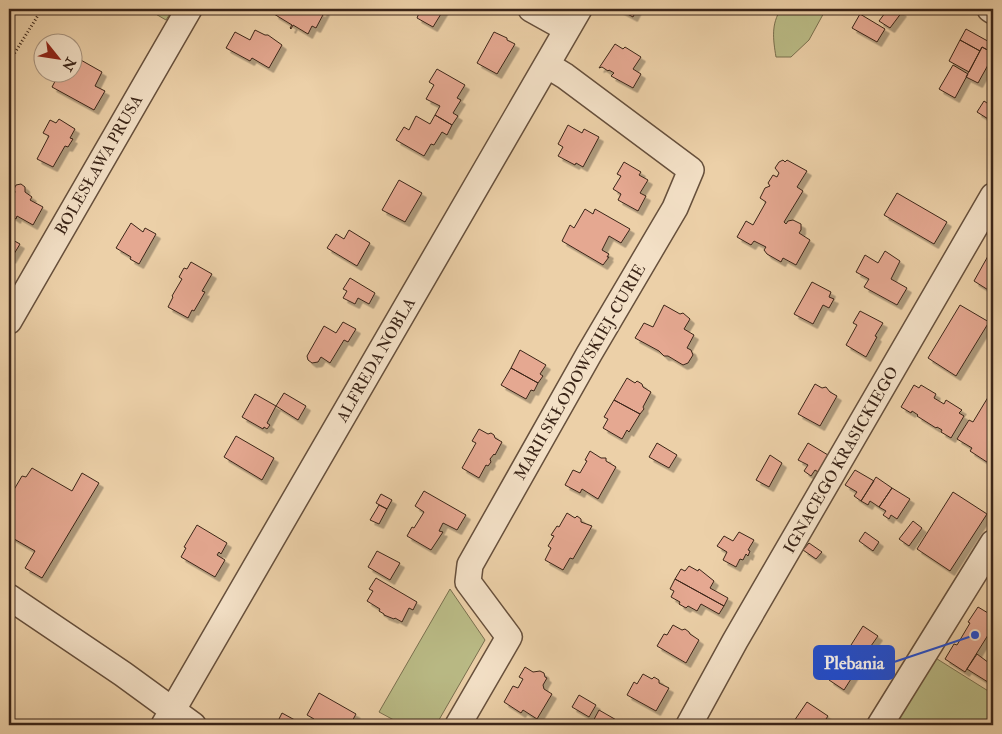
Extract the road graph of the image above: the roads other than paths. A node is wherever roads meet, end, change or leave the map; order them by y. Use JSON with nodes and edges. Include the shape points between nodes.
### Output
{"nodes":[{"id":1,"x":189,"y":9,"type":"edge"},
{"id":2,"x":531,"y":9,"type":"edge"},
{"id":3,"x":990,"y":9,"type":"edge"},
{"id":4,"x":993,"y":11,"type":"edge"},
{"id":5,"x":573,"y":19,"type":"edge"},
{"id":6,"x":547,"y":65,"type":"junction"},
{"id":7,"x":990,"y":207,"type":"edge"},
{"id":8,"x":9,"y":322,"type":"edge"},
{"id":9,"x":993,"y":544,"type":"edge"},
{"id":10,"x":9,"y":597,"type":"edge"},
{"id":11,"x":168,"y":718,"type":"edge"},
{"id":12,"x":193,"y":725,"type":"edge"},
{"id":13,"x":458,"y":725,"type":"edge"},
{"id":14,"x":689,"y":725,"type":"edge"},
{"id":15,"x":880,"y":725,"type":"edge"}],
"edges":[{"from":1,"to":8,"type":"street","name":"BOLESŁAWA PRUSA"},
{"from":2,"to":5,"type":"street"},
{"from":3,"to":4,"type":"street"},
{"from":5,"to":6,"type":"street","name":"ALFREDA NOBLA"},
{"from":6,"to":11,"type":"street","name":"ALFREDA NOBLA"},
{"from":6,"to":13,"type":"street","name":"MARII SKŁODOWSKIEJ-CURIE","via":[[691,170],[675,208],[470,565],[468,582],[509,637]]},
{"from":7,"to":14,"type":"street","name":"IGNACEGO KRASICKIEGO"},
{"from":9,"to":15,"type":"street"},
{"from":10,"to":11,"type":"street","via":[[123,674]]},
{"from":11,"to":12,"type":"street"}]}
